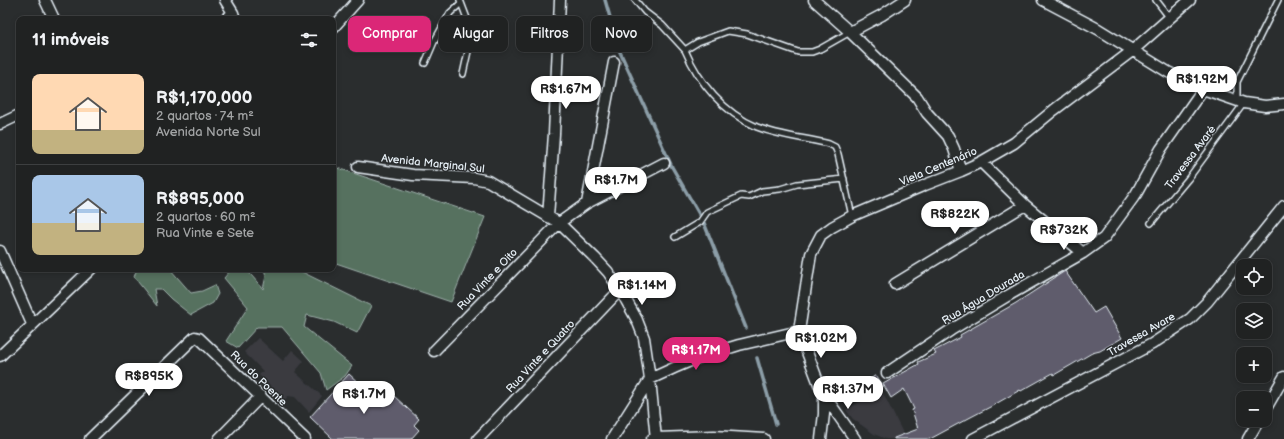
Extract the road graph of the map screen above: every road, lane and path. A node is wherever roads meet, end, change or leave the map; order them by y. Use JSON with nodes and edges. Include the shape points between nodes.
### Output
{"nodes":[{"id":1,"x":45,"y":0,"type":"edge"},
{"id":2,"x":225,"y":0,"type":"edge"},
{"id":3,"x":358,"y":0,"type":"edge"},
{"id":4,"x":559,"y":0,"type":"edge"},
{"id":5,"x":635,"y":0,"type":"edge"},
{"id":6,"x":814,"y":0,"type":"edge"},
{"id":7,"x":905,"y":0,"type":"edge"},
{"id":8,"x":1043,"y":0,"type":"edge"},
{"id":9,"x":1156,"y":0,"type":"edge"},
{"id":10,"x":1190,"y":0,"type":"edge"},
{"id":11,"x":1278,"y":0,"type":"edge"},
{"id":12,"x":460,"y":1,"type":"edge"},
{"id":13,"x":53,"y":16,"type":"edge"},
{"id":14,"x":231,"y":16,"type":"edge"},
{"id":15,"x":1169,"y":18,"type":"junction"},
{"id":16,"x":336,"y":25,"type":"edge"},
{"id":17,"x":850,"y":32,"type":"junction"},
{"id":18,"x":685,"y":50,"type":"junction"},
{"id":19,"x":1132,"y":51,"type":"junction"},
{"id":20,"x":614,"y":62,"type":"dead end"},
{"id":21,"x":425,"y":63,"type":"dead end"},
{"id":22,"x":463,"y":74,"type":"dead end"},
{"id":23,"x":1203,"y":89,"type":"junction"},
{"id":24,"x":1240,"y":101,"type":"junction"},
{"id":25,"x":1284,"y":104,"type":"edge"},
{"id":26,"x":16,"y":116,"type":"edge"},
{"id":27,"x":0,"y":124,"type":"edge"},
{"id":28,"x":981,"y":162,"type":"junction"},
{"id":29,"x":664,"y":163,"type":"dead end"},
{"id":30,"x":358,"y":167,"type":"dead end"},
{"id":31,"x":961,"y":172,"type":"junction"},
{"id":32,"x":844,"y":179,"type":"junction"},
{"id":33,"x":587,"y":203,"type":"junction"},
{"id":34,"x":1025,"y":205,"type":"junction"},
{"id":35,"x":1284,"y":206,"type":"edge"},
{"id":36,"x":852,"y":216,"type":"junction"},
{"id":37,"x":548,"y":217,"type":"junction"},
{"id":38,"x":559,"y":223,"type":"junction"},
{"id":39,"x":1151,"y":223,"type":"dead end"},
{"id":40,"x":674,"y":237,"type":"dead end"},
{"id":41,"x":0,"y":251,"type":"edge"},
{"id":42,"x":1083,"y":253,"type":"junction"},
{"id":43,"x":88,"y":272,"type":"edge"},
{"id":44,"x":895,"y":284,"type":"dead end"},
{"id":45,"x":620,"y":290,"type":"junction"},
{"id":46,"x":32,"y":324,"type":"junction"},
{"id":47,"x":799,"y":331,"type":"junction"},
{"id":48,"x":434,"y":351,"type":"dead end"},
{"id":49,"x":0,"y":356,"type":"edge"},
{"id":50,"x":887,"y":373,"type":"dead end"},
{"id":51,"x":1284,"y":377,"type":"edge"},
{"id":52,"x":650,"y":379,"type":"junction"},
{"id":53,"x":824,"y":395,"type":"junction"},
{"id":54,"x":260,"y":396,"type":"junction"},
{"id":55,"x":1272,"y":398,"type":"edge"},
{"id":56,"x":1255,"y":427,"type":"edge"},
{"id":57,"x":714,"y":437,"type":"edge"},
{"id":58,"x":90,"y":439,"type":"edge"},
{"id":59,"x":219,"y":439,"type":"edge"},
{"id":60,"x":305,"y":439,"type":"edge"},
{"id":61,"x":478,"y":439,"type":"edge"},
{"id":62,"x":612,"y":439,"type":"edge"},
{"id":63,"x":654,"y":439,"type":"edge"},
{"id":64,"x":764,"y":439,"type":"edge"},
{"id":65,"x":821,"y":439,"type":"edge"},
{"id":66,"x":855,"y":439,"type":"edge"},
{"id":67,"x":974,"y":439,"type":"edge"},
{"id":68,"x":1249,"y":439,"type":"edge"}],
"edges":[{"from":1,"to":13,"type":"street"},
{"from":2,"to":14,"type":"street"},
{"from":3,"to":16,"type":"street"},
{"from":4,"to":37,"type":"street"},
{"from":5,"to":18,"type":"lane"},
{"from":6,"to":17,"type":"street"},
{"from":7,"to":17,"type":"street"},
{"from":8,"to":19,"type":"street","via":[[1098,29]]},
{"from":9,"to":15,"type":"lane"},
{"from":10,"to":15,"type":"street","name":"Viela Centenário"},
{"from":11,"to":24,"type":"lane","via":[[1237,82]]},
{"from":12,"to":21,"type":"lane","via":[[450,13]]},
{"from":12,"to":22,"type":"lane","via":[[471,29]]},
{"from":15,"to":19,"type":"street","name":"Viela Centenário"},
{"from":17,"to":18,"type":"lane","via":[[812,52],[798,52],[747,34],[728,32],[698,42]]},
{"from":17,"to":31,"type":"street","via":[[921,102],[927,113],[948,136]]},
{"from":18,"to":32,"type":"lane","via":[[701,79],[739,118],[779,134],[835,147]]},
{"from":19,"to":23,"type":"street"},
{"from":19,"to":28,"type":"street","name":"Viela Centenário","via":[[1014,142]]},
{"from":20,"to":33,"type":"street"},
{"from":23,"to":24,"type":"street"},
{"from":23,"to":42,"type":"street","name":"Rua Água Dourada","via":[[1161,149],[1119,219],[1104,238]]},
{"from":24,"to":25,"type":"street","via":[[1265,106]]},
{"from":24,"to":39,"type":"lane","name":"Travessa Avaré","via":[[1188,179]]},
{"from":26,"to":27,"type":"street"},
{"from":28,"to":31,"type":"street","name":"Viela Centenário"},
{"from":28,"to":34,"type":"street"},
{"from":29,"to":33,"type":"street","name":"Rua Vinte e Oito"},
{"from":30,"to":37,"type":"street","name":"Avenida Marginal Sul","via":[[413,175],[488,181]]},
{"from":31,"to":36,"type":"street","name":"Viela Centenário"},
{"from":32,"to":36,"type":"lane"},
{"from":32,"to":40,"type":"lane","via":[[797,184],[749,197],[741,196],[707,212],[700,222]]},
{"from":33,"to":38,"type":"street","name":"Rua Vinte e Oito"},
{"from":34,"to":42,"type":"street"},
{"from":34,"to":44,"type":"street"},
{"from":35,"to":67,"type":"street","name":"Travessa Avare","via":[[1207,302],[1190,319],[1152,344]]},
{"from":36,"to":47,"type":"street","name":"Viela Centenário","via":[[821,235],[811,254]]},
{"from":37,"to":38,"type":"street","name":"Avenida Marginal Sul"},
{"from":38,"to":45,"type":"street","name":"Avenida Marginal Sul","via":[[608,272]]},
{"from":38,"to":48,"type":"street","name":"Rua Vinte e Oito"},
{"from":41,"to":46,"type":"street"},
{"from":42,"to":50,"type":"street","name":"Rua Água Dourada","via":[[957,326]]},
{"from":43,"to":46,"type":"street"},
{"from":45,"to":52,"type":"street","name":"Avenida Marginal Sul","via":[[644,338]]},
{"from":45,"to":61,"type":"street","name":"Rua Vinte e Quatro"},
{"from":46,"to":49,"type":"street"},
{"from":47,"to":52,"type":"street","via":[[700,357]]},
{"from":47,"to":53,"type":"street"},
{"from":51,"to":55,"type":"street"},
{"from":52,"to":62,"type":"street"},
{"from":52,"to":63,"type":"street","name":"Avenida Marginal Sul"},
{"from":53,"to":65,"type":"street"},
{"from":53,"to":66,"type":"street"},
{"from":54,"to":58,"type":"street","name":"Rua do Poente","via":[[195,337]]},
{"from":54,"to":59,"type":"street"},
{"from":54,"to":60,"type":"street","name":"Rua do Poente"},
{"from":56,"to":68,"type":"street"},
{"from":57,"to":63,"type":"street"},
{"from":57,"to":64,"type":"street"}]}
